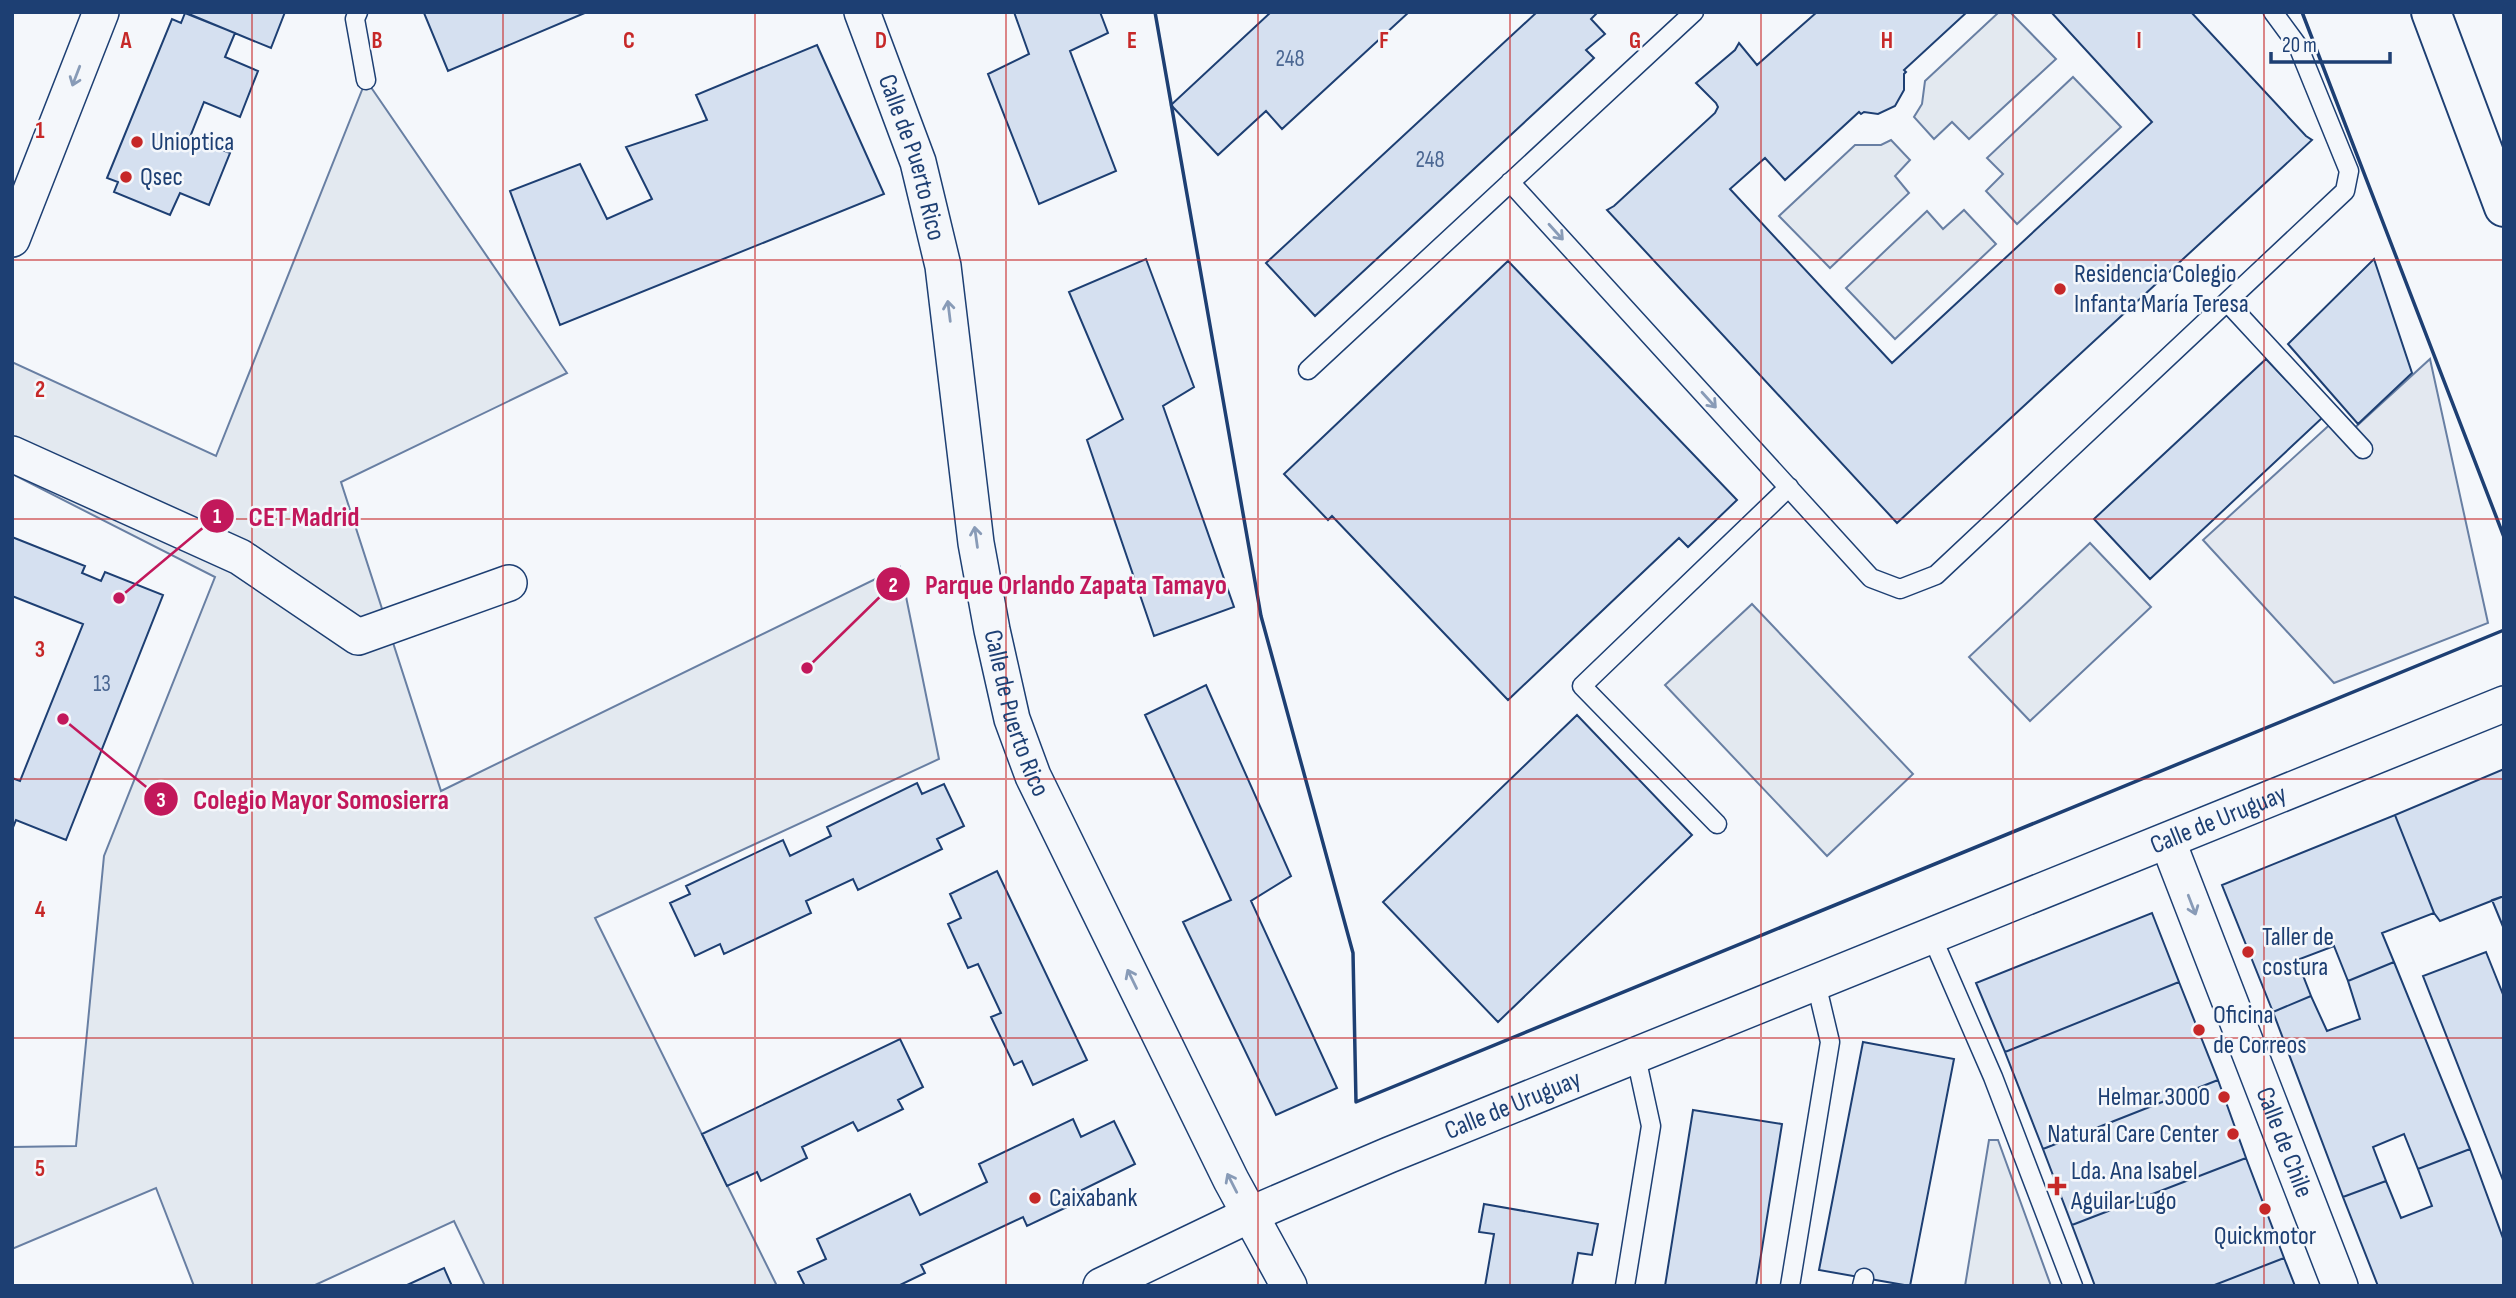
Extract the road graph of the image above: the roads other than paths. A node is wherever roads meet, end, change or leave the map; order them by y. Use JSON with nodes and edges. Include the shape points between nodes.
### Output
{"nodes":[{"id":1,"x":101,"y":12,"type":"edge"},
{"id":2,"x":358,"y":12,"type":"edge"},
{"id":3,"x":862,"y":12,"type":"edge"},
{"id":4,"x":1694,"y":12,"type":"edge"},
{"id":5,"x":2273,"y":12,"type":"edge"},
{"id":6,"x":2431,"y":12,"type":"edge"},
{"id":7,"x":366,"y":80,"type":"dead end"},
{"id":8,"x":1510,"y":182,"type":"junction"},
{"id":9,"x":2503,"y":199,"type":"edge"},
{"id":10,"x":12,"y":239,"type":"edge"},
{"id":11,"x":2228,"y":303,"type":"junction"},
{"id":12,"x":1308,"y":370,"type":"dead end"},
{"id":13,"x":2363,"y":449,"type":"dead end"},
{"id":14,"x":12,"y":454,"type":"edge"},
{"id":15,"x":1789,"y":487,"type":"junction"},
{"id":16,"x":509,"y":583,"type":"dead end"},
{"id":17,"x":2504,"y":704,"type":"edge"},
{"id":18,"x":1717,"y":824,"type":"dead end"},
{"id":19,"x":2168,"y":842,"type":"junction"},
{"id":20,"x":1932,"y":937,"type":"junction"},
{"id":21,"x":1816,"y":984,"type":"junction"},
{"id":22,"x":1636,"y":1057,"type":"junction"},
{"id":23,"x":1249,"y":1215,"type":"junction"},
{"id":24,"x":1101,"y":1286,"type":"edge"},
{"id":25,"x":1289,"y":1286,"type":"edge"},
{"id":26,"x":1625,"y":1286,"type":"edge"},
{"id":27,"x":1790,"y":1286,"type":"edge"},
{"id":28,"x":2073,"y":1286,"type":"edge"},
{"id":29,"x":2340,"y":1286,"type":"edge"}],
"edges":[{"from":1,"to":10,"type":"street","one_way":true},
{"from":2,"to":7,"type":"lane","via":[[355,19]]},
{"from":23,"to":3,"type":"street","name":"Calle de Puerto Rico","one_way":true,"via":[[1033,776],[1012,719],[976,543],[943,266],[918,162]]},
{"from":4,"to":8,"type":"lane"},
{"from":5,"to":11,"type":"lane","via":[[2298,46],[2348,171],[2345,191]]},
{"from":6,"to":9,"type":"main road"},
{"from":8,"to":12,"type":"lane"},
{"from":8,"to":15,"type":"lane","one_way":true},
{"from":11,"to":13,"type":"lane"},
{"from":11,"to":15,"type":"lane","via":[[1936,575],[1900,589],[1871,578]]},
{"from":14,"to":16,"type":"street","via":[[240,557],[358,638]]},
{"from":15,"to":18,"type":"lane","via":[[1582,686]]},
{"from":17,"to":19,"type":"street","name":"Calle de Uruguay"},
{"from":19,"to":20,"type":"street","name":"Calle de Uruguay"},
{"from":19,"to":29,"type":"street","name":"Calle de Chile","one_way":true},
{"from":20,"to":21,"type":"street","name":"Calle de Uruguay"},
{"from":20,"to":28,"type":"lane","via":[[1993,1077]]},
{"from":21,"to":22,"type":"street","name":"Calle de Uruguay"},
{"from":21,"to":27,"type":"lane","via":[[1830,1042]]},
{"from":22,"to":23,"type":"street","name":"Calle de Uruguay"},
{"from":22,"to":26,"type":"lane","via":[[1651,1126]]},
{"from":23,"to":24,"type":"street","name":"Calle de Uruguay"},
{"from":23,"to":25,"type":"street","name":"Calle de Puerto Rico"}]}
